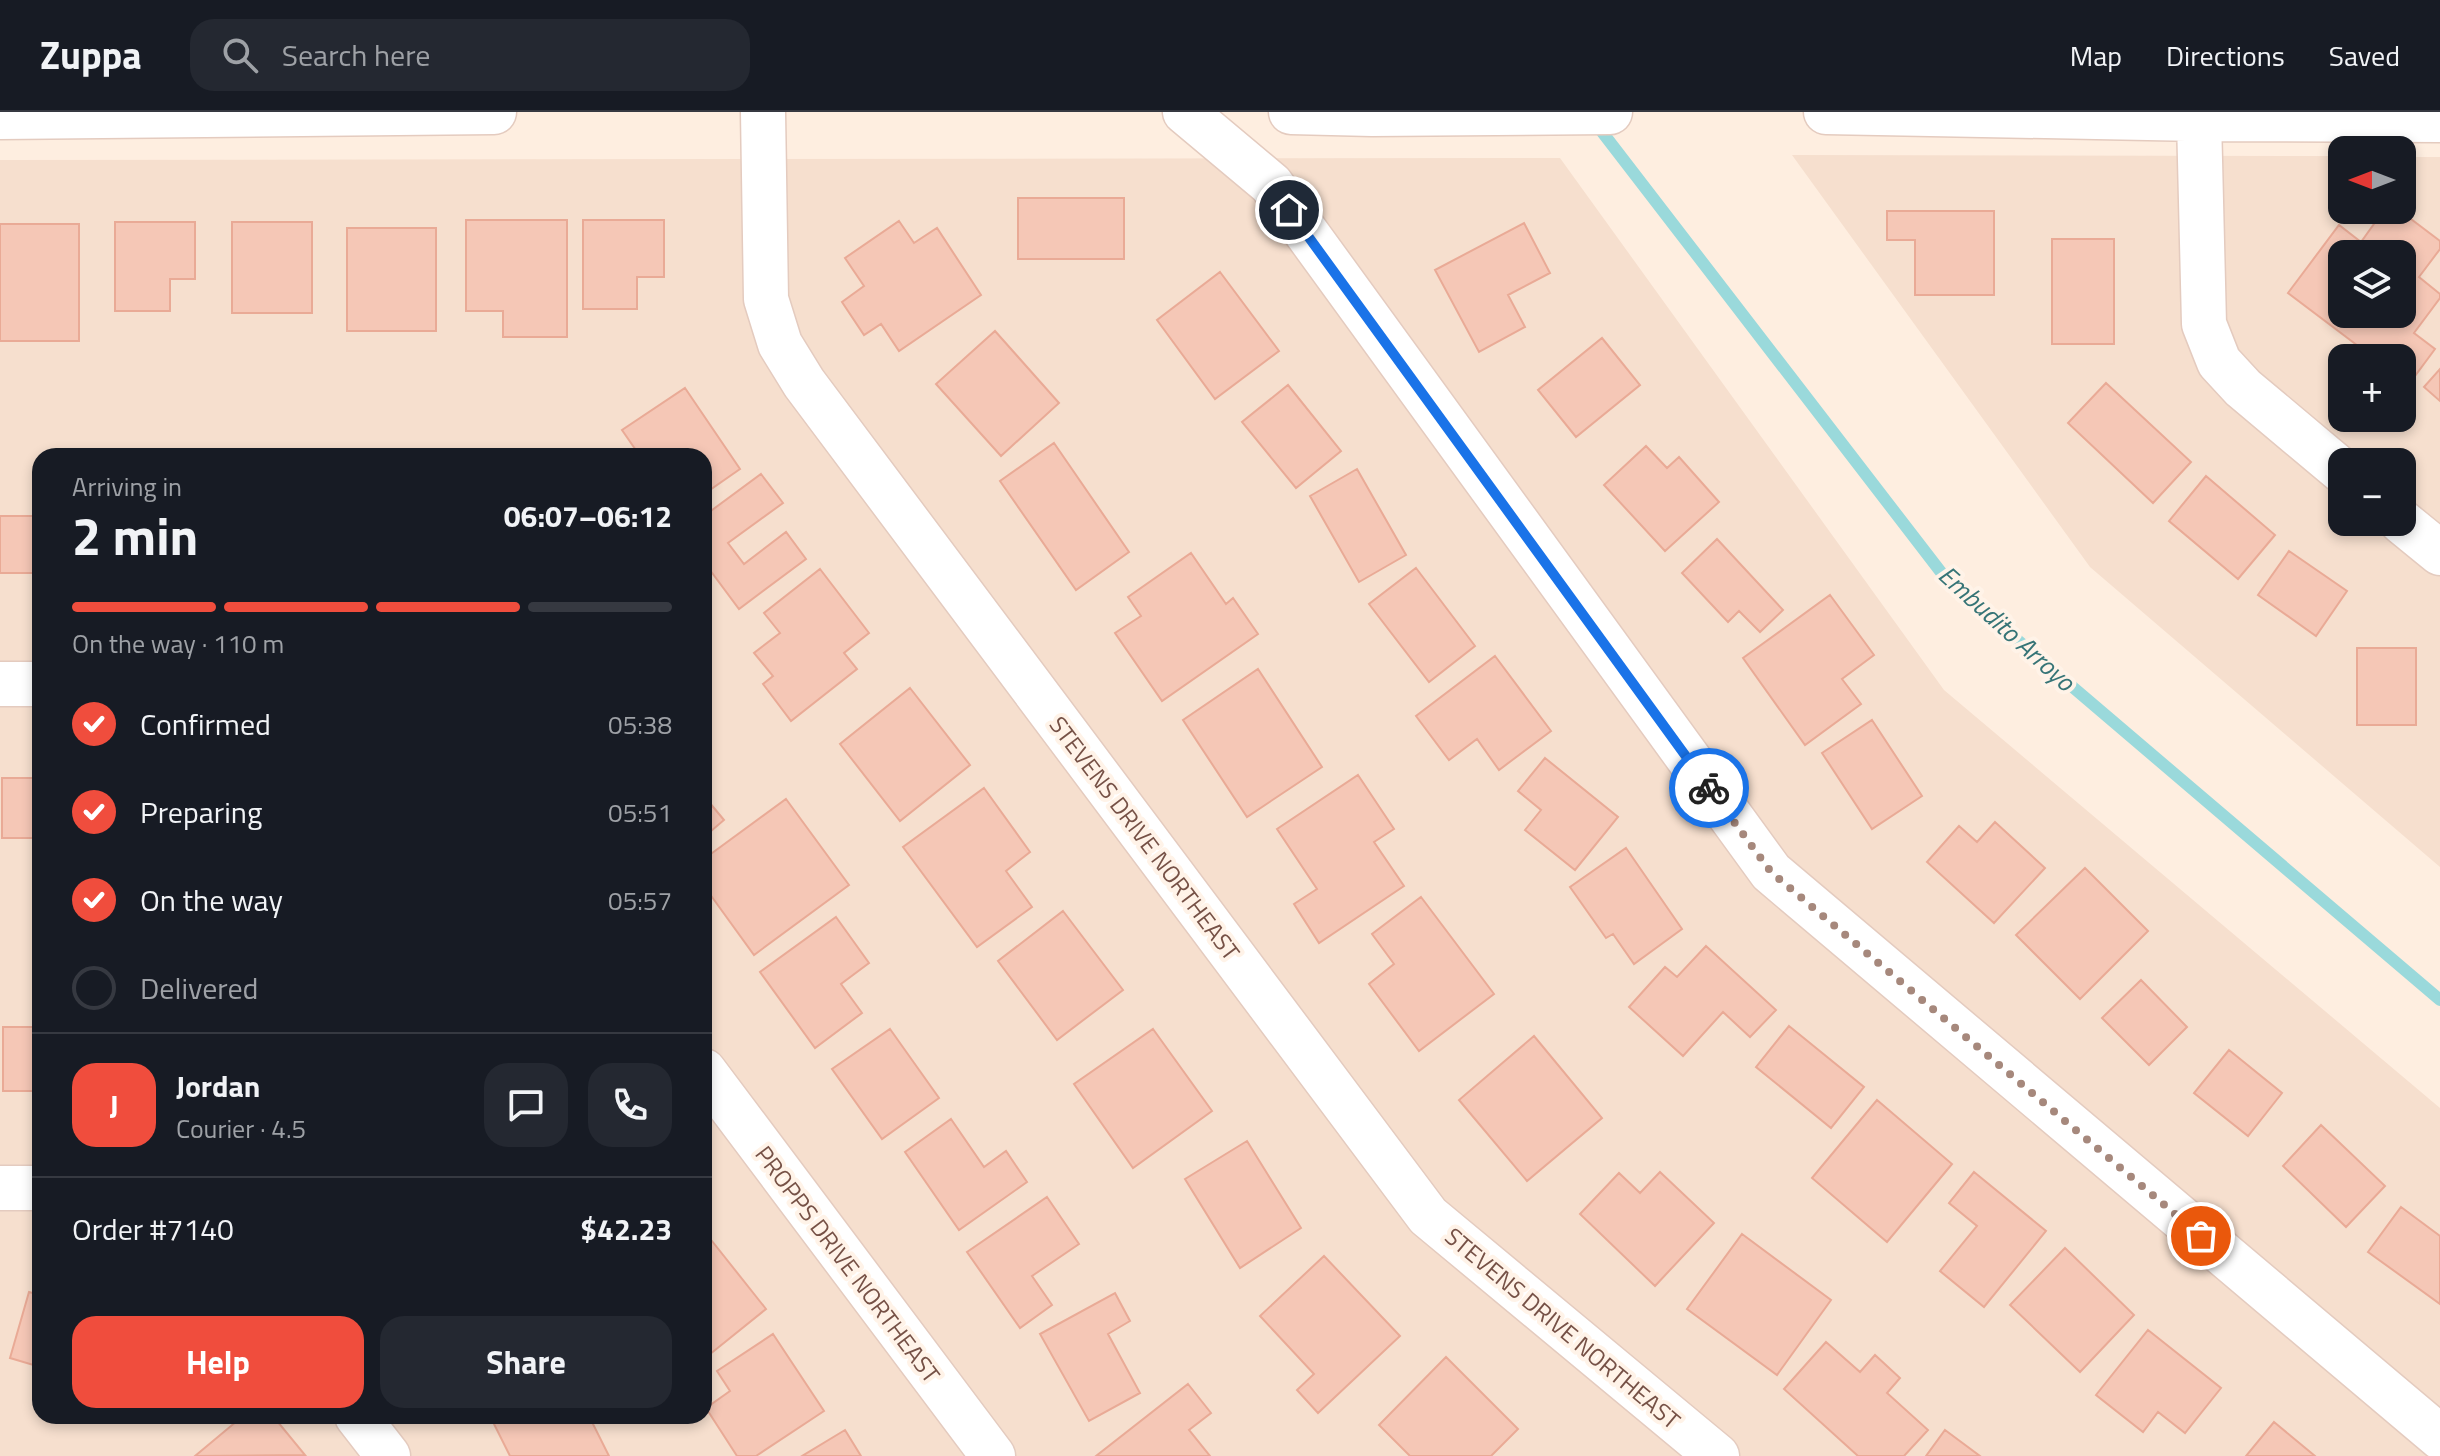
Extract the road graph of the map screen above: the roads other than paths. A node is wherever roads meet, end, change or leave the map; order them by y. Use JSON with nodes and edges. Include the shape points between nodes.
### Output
{"nodes":[{"id":1,"x":494,"y":112,"type":"edge"},
{"id":2,"x":763,"y":112,"type":"edge"},
{"id":3,"x":1185,"y":112,"type":"edge"},
{"id":4,"x":1291,"y":112,"type":"edge"},
{"id":5,"x":1610,"y":112,"type":"edge"},
{"id":6,"x":1826,"y":112,"type":"edge"},
{"id":7,"x":1496,"y":113,"type":"edge"},
{"id":8,"x":0,"y":117,"type":"edge"},
{"id":9,"x":2199,"y":119,"type":"junction"},
{"id":10,"x":2440,"y":120,"type":"edge"},
{"id":11,"x":2328,"y":459,"type":"edge"},
{"id":12,"x":2416,"y":533,"type":"edge"},
{"id":13,"x":2440,"y":553,"type":"edge"},
{"id":14,"x":0,"y":684,"type":"edge"},
{"id":15,"x":32,"y":684,"type":"edge"},
{"id":16,"x":712,"y":1082,"type":"edge"},
{"id":17,"x":0,"y":1188,"type":"edge"},
{"id":18,"x":32,"y":1188,"type":"edge"},
{"id":19,"x":363,"y":1424,"type":"edge"},
{"id":20,"x":2440,"y":1437,"type":"edge"},
{"id":21,"x":388,"y":1456,"type":"edge"},
{"id":22,"x":993,"y":1456,"type":"edge"},
{"id":23,"x":1717,"y":1456,"type":"edge"}],
"edges":[{"from":1,"to":8,"type":"street"},
{"from":2,"to":23,"type":"street","name":"STEVENS DRIVE NORTHEAST","via":[[766,299],[780,344],[804,383],[1428,1216]]},
{"from":3,"to":20,"type":"street","via":[[1271,184],[1771,872]]},
{"from":4,"to":7,"type":"street"},
{"from":5,"to":7,"type":"street"},
{"from":6,"to":9,"type":"street"},
{"from":9,"to":10,"type":"street"},
{"from":9,"to":11,"type":"street","via":[[2204,324],[2219,362]]},
{"from":12,"to":13,"type":"street"},
{"from":14,"to":15,"type":"street"},
{"from":16,"to":22,"type":"street","name":"PROPPS DRIVE NORTHEAST"},
{"from":17,"to":18,"type":"street"},
{"from":19,"to":21,"type":"street"}]}
